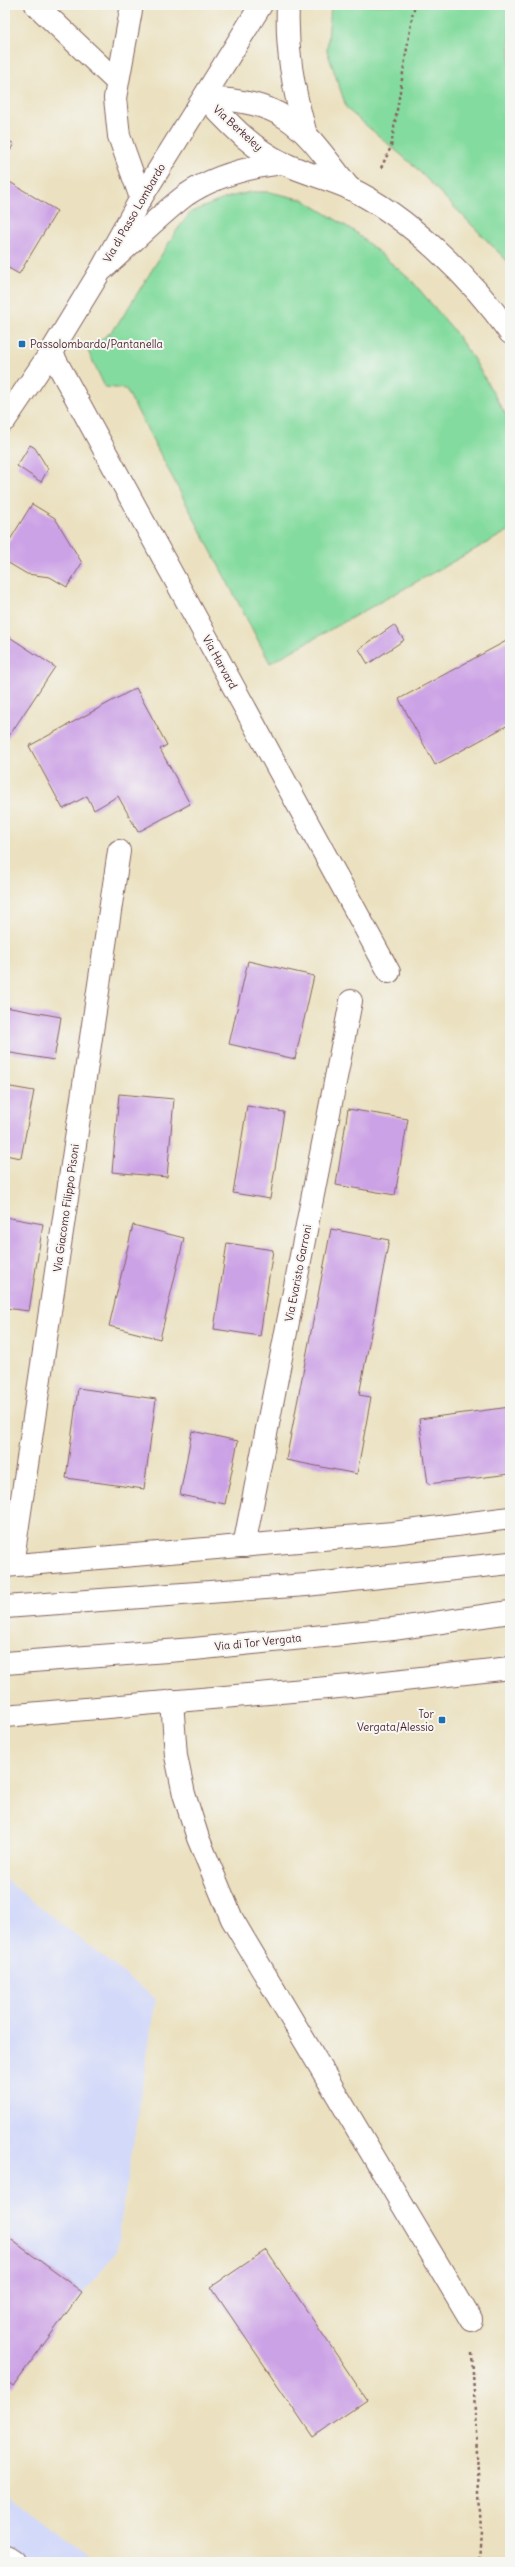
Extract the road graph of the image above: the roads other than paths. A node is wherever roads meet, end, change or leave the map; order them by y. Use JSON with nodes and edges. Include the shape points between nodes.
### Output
{"nodes":[{"id":1,"x":36,"y":5,"type":"edge"},
{"id":2,"x":132,"y":5,"type":"edge"},
{"id":3,"x":261,"y":5,"type":"edge"},
{"id":4,"x":288,"y":5,"type":"edge"},
{"id":5,"x":116,"y":81,"type":"junction"},
{"id":6,"x":205,"y":98,"type":"junction"},
{"id":7,"x":305,"y":130,"type":"junction"},
{"id":8,"x":282,"y":162,"type":"junction"},
{"id":9,"x":358,"y":193,"type":"junction"},
{"id":10,"x":141,"y":198,"type":"junction"},
{"id":11,"x":101,"y":270,"type":"junction"},
{"id":12,"x":510,"y":333,"type":"edge"},
{"id":13,"x":51,"y":352,"type":"junction"},
{"id":14,"x":5,"y":420,"type":"edge"},
{"id":15,"x":119,"y":850,"type":"dead end"},
{"id":16,"x":389,"y":972,"type":"dead end"},
{"id":17,"x":351,"y":1001,"type":"dead end"},
{"id":18,"x":510,"y":1518,"type":"edge"},
{"id":19,"x":244,"y":1546,"type":"junction"},
{"id":20,"x":510,"y":1563,"type":"edge"},
{"id":21,"x":9,"y":1566,"type":"edge"},
{"id":22,"x":5,"y":1607,"type":"edge"},
{"id":23,"x":510,"y":1612,"type":"edge"},
{"id":24,"x":5,"y":1663,"type":"edge"},
{"id":25,"x":510,"y":1668,"type":"edge"},
{"id":26,"x":172,"y":1701,"type":"junction"},
{"id":27,"x":5,"y":1716,"type":"edge"},
{"id":28,"x":471,"y":2320,"type":"road end"},
{"id":29,"x":5,"y":2556,"type":"edge"},
{"id":30,"x":14,"y":2562,"type":"edge"}],
"edges":[{"from":1,"to":5,"type":"street"},
{"from":2,"to":5,"type":"street"},
{"from":3,"to":6,"type":"street","name":"Via di Passo Lombardo"},
{"from":4,"to":7,"type":"street","via":[[287,41],[290,68]]},
{"from":5,"to":10,"type":"street","via":[[116,110],[120,136]]},
{"from":6,"to":7,"type":"street","name":"Via Berkeley","via":[[240,100],[272,109]]},
{"from":6,"to":8,"type":"street","name":"Via Berkeley","via":[[249,141]]},
{"from":6,"to":10,"type":"street","name":"Via di Passo Lombardo"},
{"from":7,"to":9,"type":"street","name":"Via Berkeley"},
{"from":8,"to":9,"type":"street","name":"Via Berkeley"},
{"from":8,"to":11,"type":"street","name":"Via Berkeley","via":[[233,173],[186,195]]},
{"from":9,"to":12,"type":"street","name":"Via Berkeley","via":[[412,230],[437,251],[478,292]]},
{"from":10,"to":11,"type":"street","name":"Via di Passo Lombardo"},
{"from":11,"to":13,"type":"street","name":"Via di Passo Lombardo"},
{"from":13,"to":14,"type":"street","name":"Via di Passo Lombardo"},
{"from":13,"to":16,"type":"street","name":"Via Harvard"},
{"from":15,"to":21,"type":"street","name":"Via Giacomo Filippo Pisoni"},
{"from":17,"to":19,"type":"street","name":"Via Evaristo Garroni"},
{"from":18,"to":19,"type":"street","via":[[392,1533]]},
{"from":19,"to":21,"type":"street"},
{"from":20,"to":22,"type":"street","via":[[306,1585]]},
{"from":23,"to":24,"type":"street","name":"Via di Tor Vergata","via":[[434,1625],[194,1649]]},
{"from":25,"to":26,"type":"street","via":[[357,1685]]},
{"from":26,"to":27,"type":"street"},
{"from":26,"to":28,"type":"street","via":[[176,1756],[184,1794],[198,1838],[232,1919]]},
{"from":29,"to":30,"type":"street"}]}
